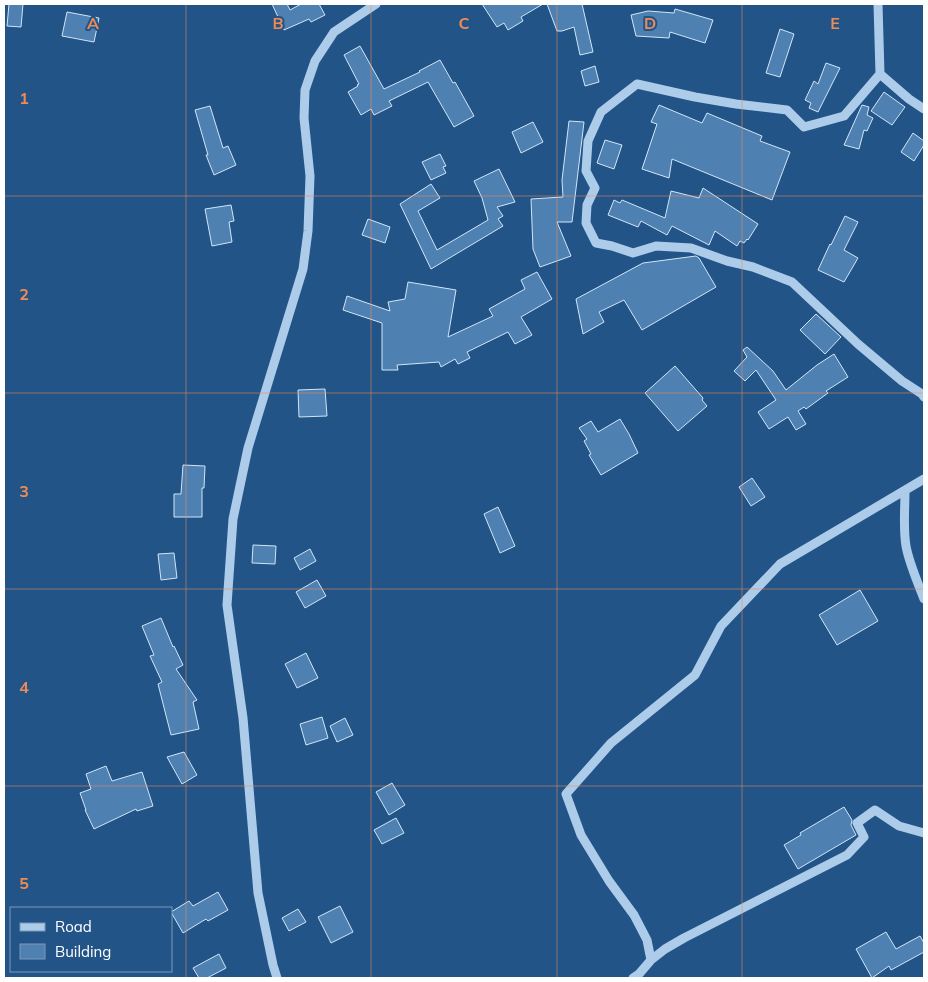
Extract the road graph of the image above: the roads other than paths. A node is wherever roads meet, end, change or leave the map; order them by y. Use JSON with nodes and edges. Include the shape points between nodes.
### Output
{"nodes":[{"id":1,"x":376,"y":4,"type":"edge"},
{"id":2,"x":878,"y":4,"type":"edge"},
{"id":3,"x":880,"y":74,"type":"junction"},
{"id":4,"x":924,"y":109,"type":"edge"},
{"id":5,"x":924,"y":397,"type":"edge"},
{"id":6,"x":924,"y":479,"type":"edge"},
{"id":7,"x":906,"y":491,"type":"junction"},
{"id":8,"x":924,"y":599,"type":"edge"},
{"id":9,"x":924,"y":833,"type":"edge"},
{"id":10,"x":651,"y":960,"type":"junction"},
{"id":11,"x":277,"y":978,"type":"edge"},
{"id":12,"x":633,"y":978,"type":"edge"}],
"edges":[{"from":1,"to":11,"type":"street","via":[[334,32],[315,62],[305,90],[304,118],[310,176],[303,269],[248,448],[234,519],[227,605],[243,718],[258,893]]},
{"from":2,"to":3,"type":"street"},
{"from":3,"to":4,"type":"street"},
{"from":3,"to":5,"type":"street","via":[[844,116],[804,128],[787,110],[695,97],[636,84],[601,112],[588,141],[586,170],[595,188],[587,204],[586,223],[596,243],[632,253],[656,246],[691,248],[792,282],[858,344]]},
{"from":6,"to":7,"type":"street"},
{"from":7,"to":8,"type":"street","via":[[906,547]]},
{"from":7,"to":10,"type":"street","via":[[780,564],[721,626],[695,675],[611,743],[566,794],[581,834],[647,940]]},
{"from":9,"to":10,"type":"street","via":[[899,826],[874,810],[856,823],[864,837],[847,855],[684,938]]},
{"from":10,"to":12,"type":"street"}]}
